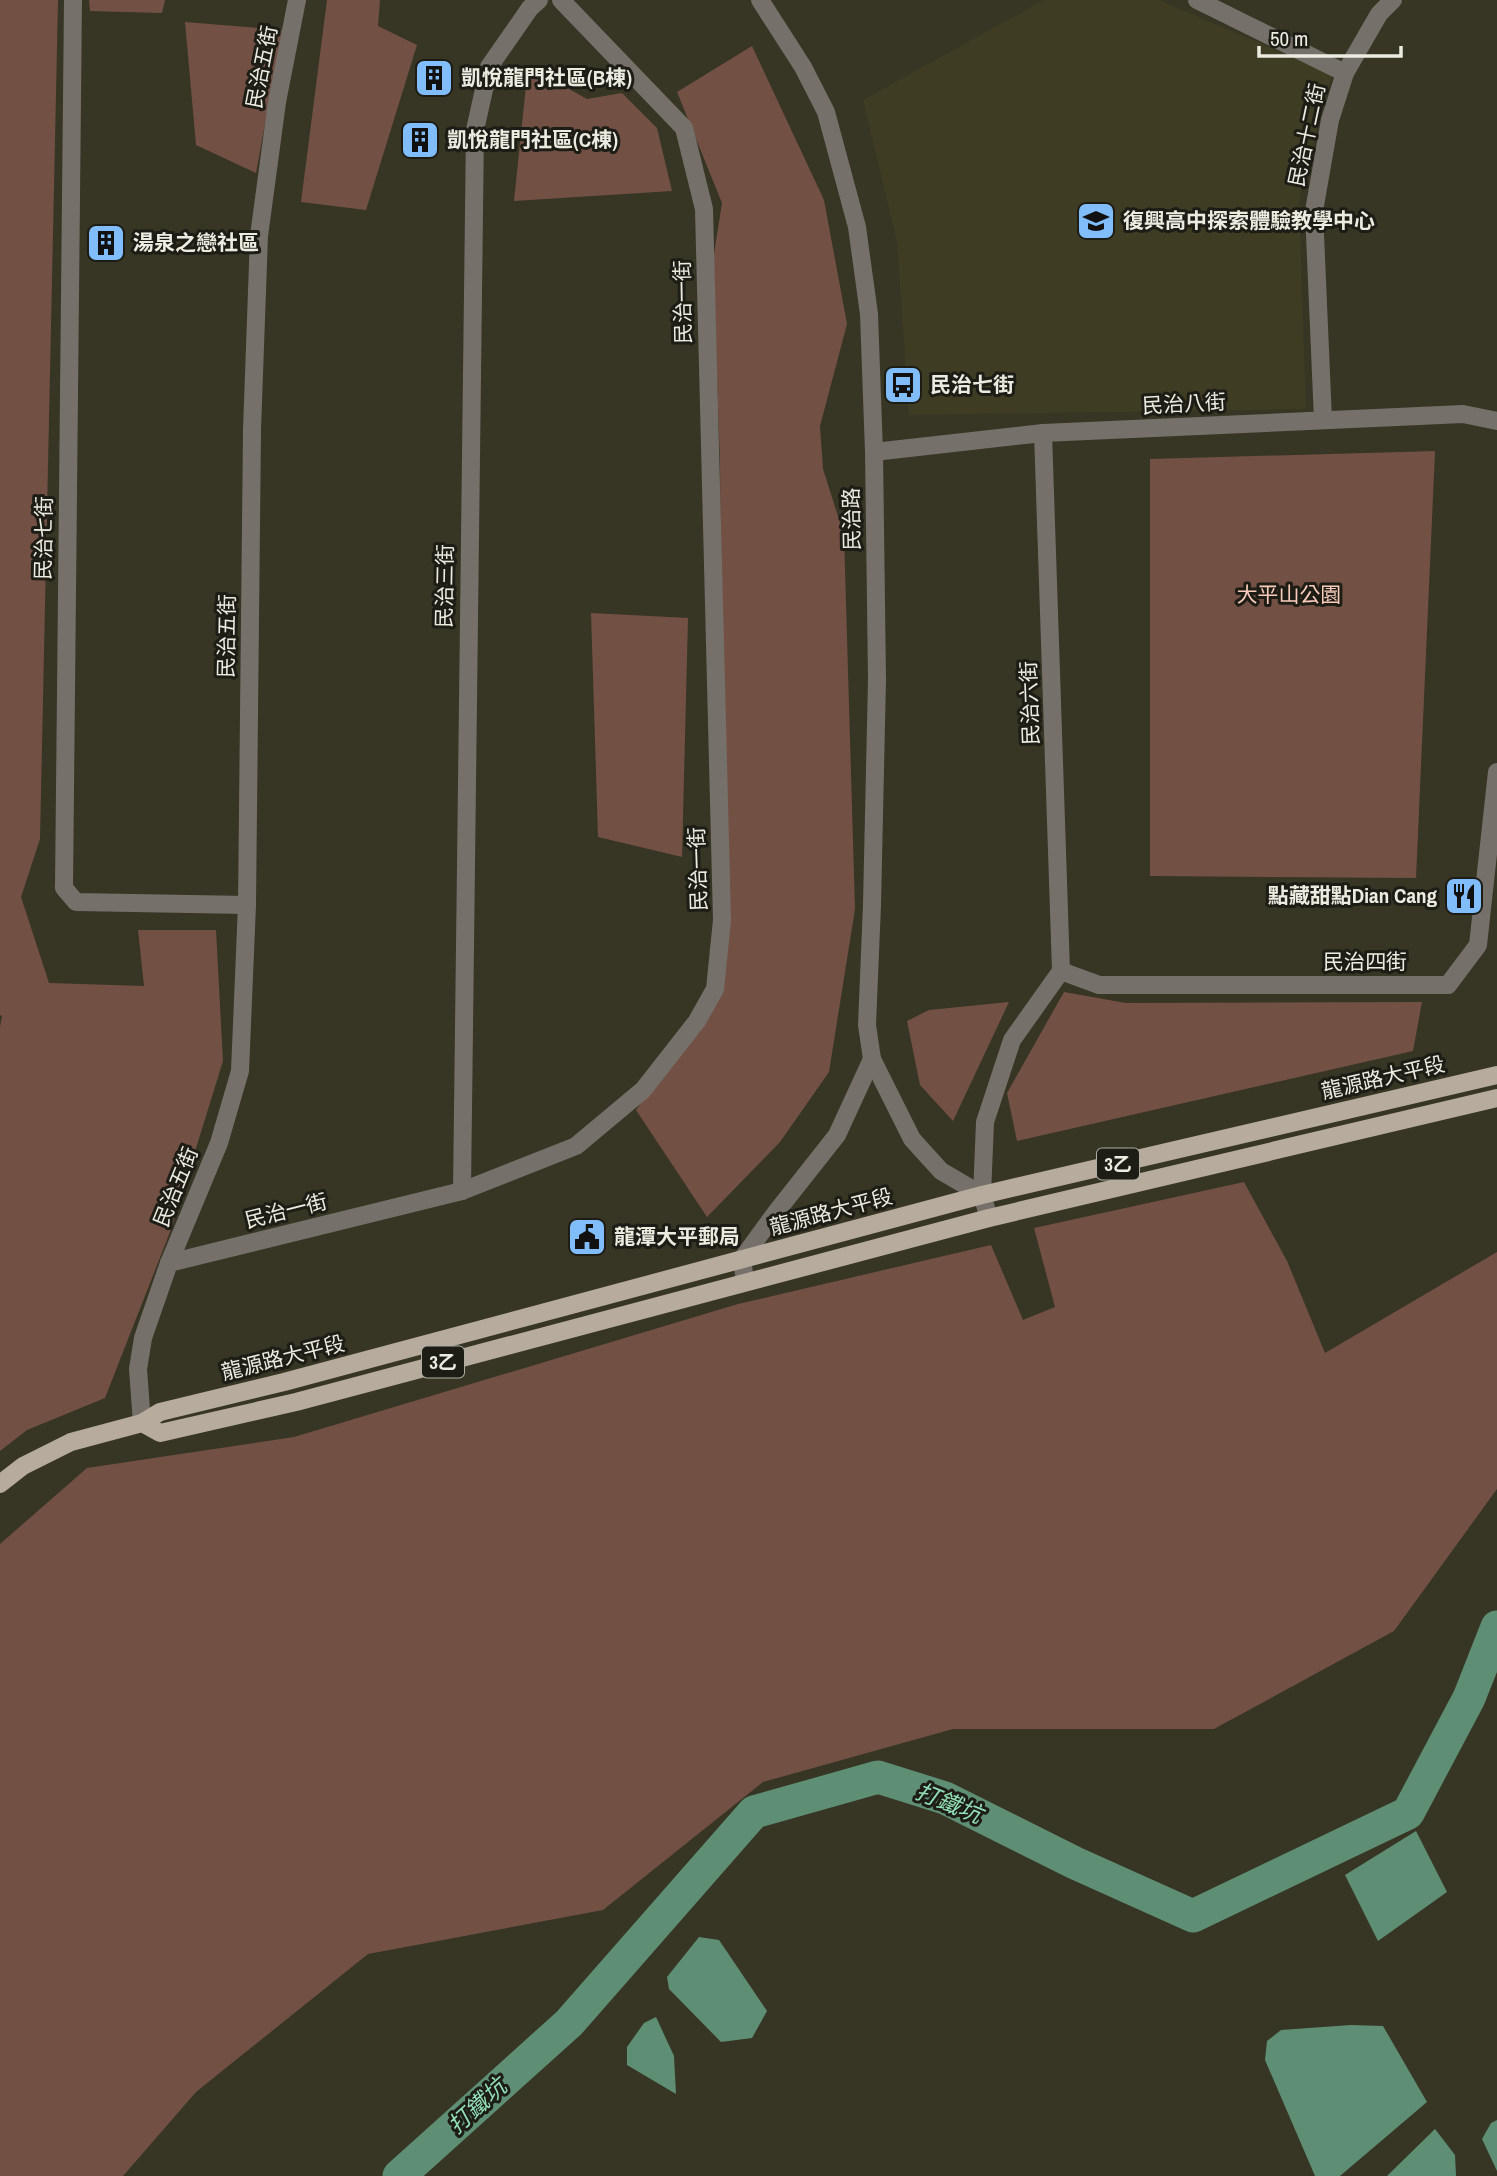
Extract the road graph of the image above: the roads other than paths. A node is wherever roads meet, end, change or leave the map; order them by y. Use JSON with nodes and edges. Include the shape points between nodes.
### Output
{"nodes":[{"id":1,"x":73,"y":0,"type":"edge"},
{"id":2,"x":298,"y":0,"type":"edge"},
{"id":3,"x":538,"y":0,"type":"edge"},
{"id":4,"x":561,"y":0,"type":"edge"},
{"id":5,"x":760,"y":0,"type":"edge"},
{"id":6,"x":1197,"y":0,"type":"edge"},
{"id":7,"x":1393,"y":0,"type":"edge"},
{"id":8,"x":1216,"y":4,"type":"edge"},
{"id":9,"x":1345,"y":73,"type":"junction"},
{"id":10,"x":1323,"y":421,"type":"junction"},
{"id":11,"x":1497,"y":421,"type":"edge"},
{"id":12,"x":1043,"y":433,"type":"junction"},
{"id":13,"x":874,"y":452,"type":"junction"},
{"id":14,"x":1497,"y":772,"type":"edge"},
{"id":15,"x":247,"y":905,"type":"junction"},
{"id":16,"x":1061,"y":971,"type":"junction"},
{"id":17,"x":872,"y":1059,"type":"junction"},
{"id":18,"x":1497,"y":1074,"type":"edge"},
{"id":19,"x":1497,"y":1098,"type":"edge"},
{"id":20,"x":462,"y":1191,"type":"junction"},
{"id":21,"x":982,"y":1195,"type":"junction"},
{"id":22,"x":989,"y":1218,"type":"junction"},
{"id":23,"x":742,"y":1259,"type":"junction"},
{"id":24,"x":169,"y":1263,"type":"junction"},
{"id":25,"x":745,"y":1281,"type":"junction"},
{"id":26,"x":142,"y":1423,"type":"junction"},
{"id":27,"x":0,"y":1484,"type":"edge"}],
"edges":[{"from":1,"to":15,"type":"street","name":"民治七街","via":[[64,888],[76,902]]},
{"from":2,"to":15,"type":"street","name":"民治五街","via":[[277,102],[259,236],[252,430]]},
{"from":3,"to":20,"type":"street","name":"民治三街","via":[[489,66],[475,130]]},
{"from":4,"to":20,"type":"street","name":"民治一街","via":[[684,128],[704,209],[722,920],[715,989],[697,1021],[643,1090],[576,1146]]},
{"from":5,"to":13,"type":"street","name":"民治路","via":[[826,112],[857,228],[869,314]]},
{"from":6,"to":8,"type":"street"},
{"from":7,"to":9,"type":"street","name":"民治十二街","via":[[1379,14]]},
{"from":8,"to":9,"type":"street"},
{"from":9,"to":10,"type":"street","name":"民治十二街","via":[[1330,120],[1314,211]]},
{"from":10,"to":11,"type":"street","name":"民治八街","via":[[1463,414]]},
{"from":10,"to":12,"type":"street","name":"民治八街"},
{"from":12,"to":13,"type":"street","name":"民治八街"},
{"from":12,"to":16,"type":"street","name":"民治六街"},
{"from":13,"to":17,"type":"street","name":"民治路","via":[[877,679],[867,1025]]},
{"from":14,"to":16,"type":"street","name":"民治四街","via":[[1478,945],[1448,985],[1099,985]]},
{"from":15,"to":24,"type":"street","name":"民治五街","via":[[240,1071],[219,1143]]},
{"from":16,"to":21,"type":"street","via":[[1012,1040],[985,1122]]},
{"from":17,"to":21,"type":"street","via":[[912,1139],[941,1171]]},
{"from":17,"to":23,"type":"street","via":[[837,1135]]},
{"from":18,"to":21,"type":"main road","name":"龍源路大平段","number":"3乙"},
{"from":19,"to":22,"type":"main road","name":"龍源路大平段","number":"3乙"},
{"from":20,"to":24,"type":"street","name":"民治一街"},
{"from":21,"to":22,"type":"street"},
{"from":21,"to":23,"type":"main road","name":"龍源路大平段","number":"3乙"},
{"from":22,"to":25,"type":"main road","name":"龍源路大平段","number":"3乙"},
{"from":23,"to":25,"type":"street"},
{"from":23,"to":26,"type":"main road","name":"龍源路大平段","number":"3乙","via":[[160,1412]]},
{"from":24,"to":26,"type":"street","via":[[143,1338],[138,1369]]},
{"from":25,"to":26,"type":"main road","name":"龍源路大平段","number":"3乙","via":[[284,1405],[160,1433]]},
{"from":26,"to":27,"type":"main road","name":"龍源路大平段","number":"3乙","via":[[71,1442],[23,1466]]}]}
